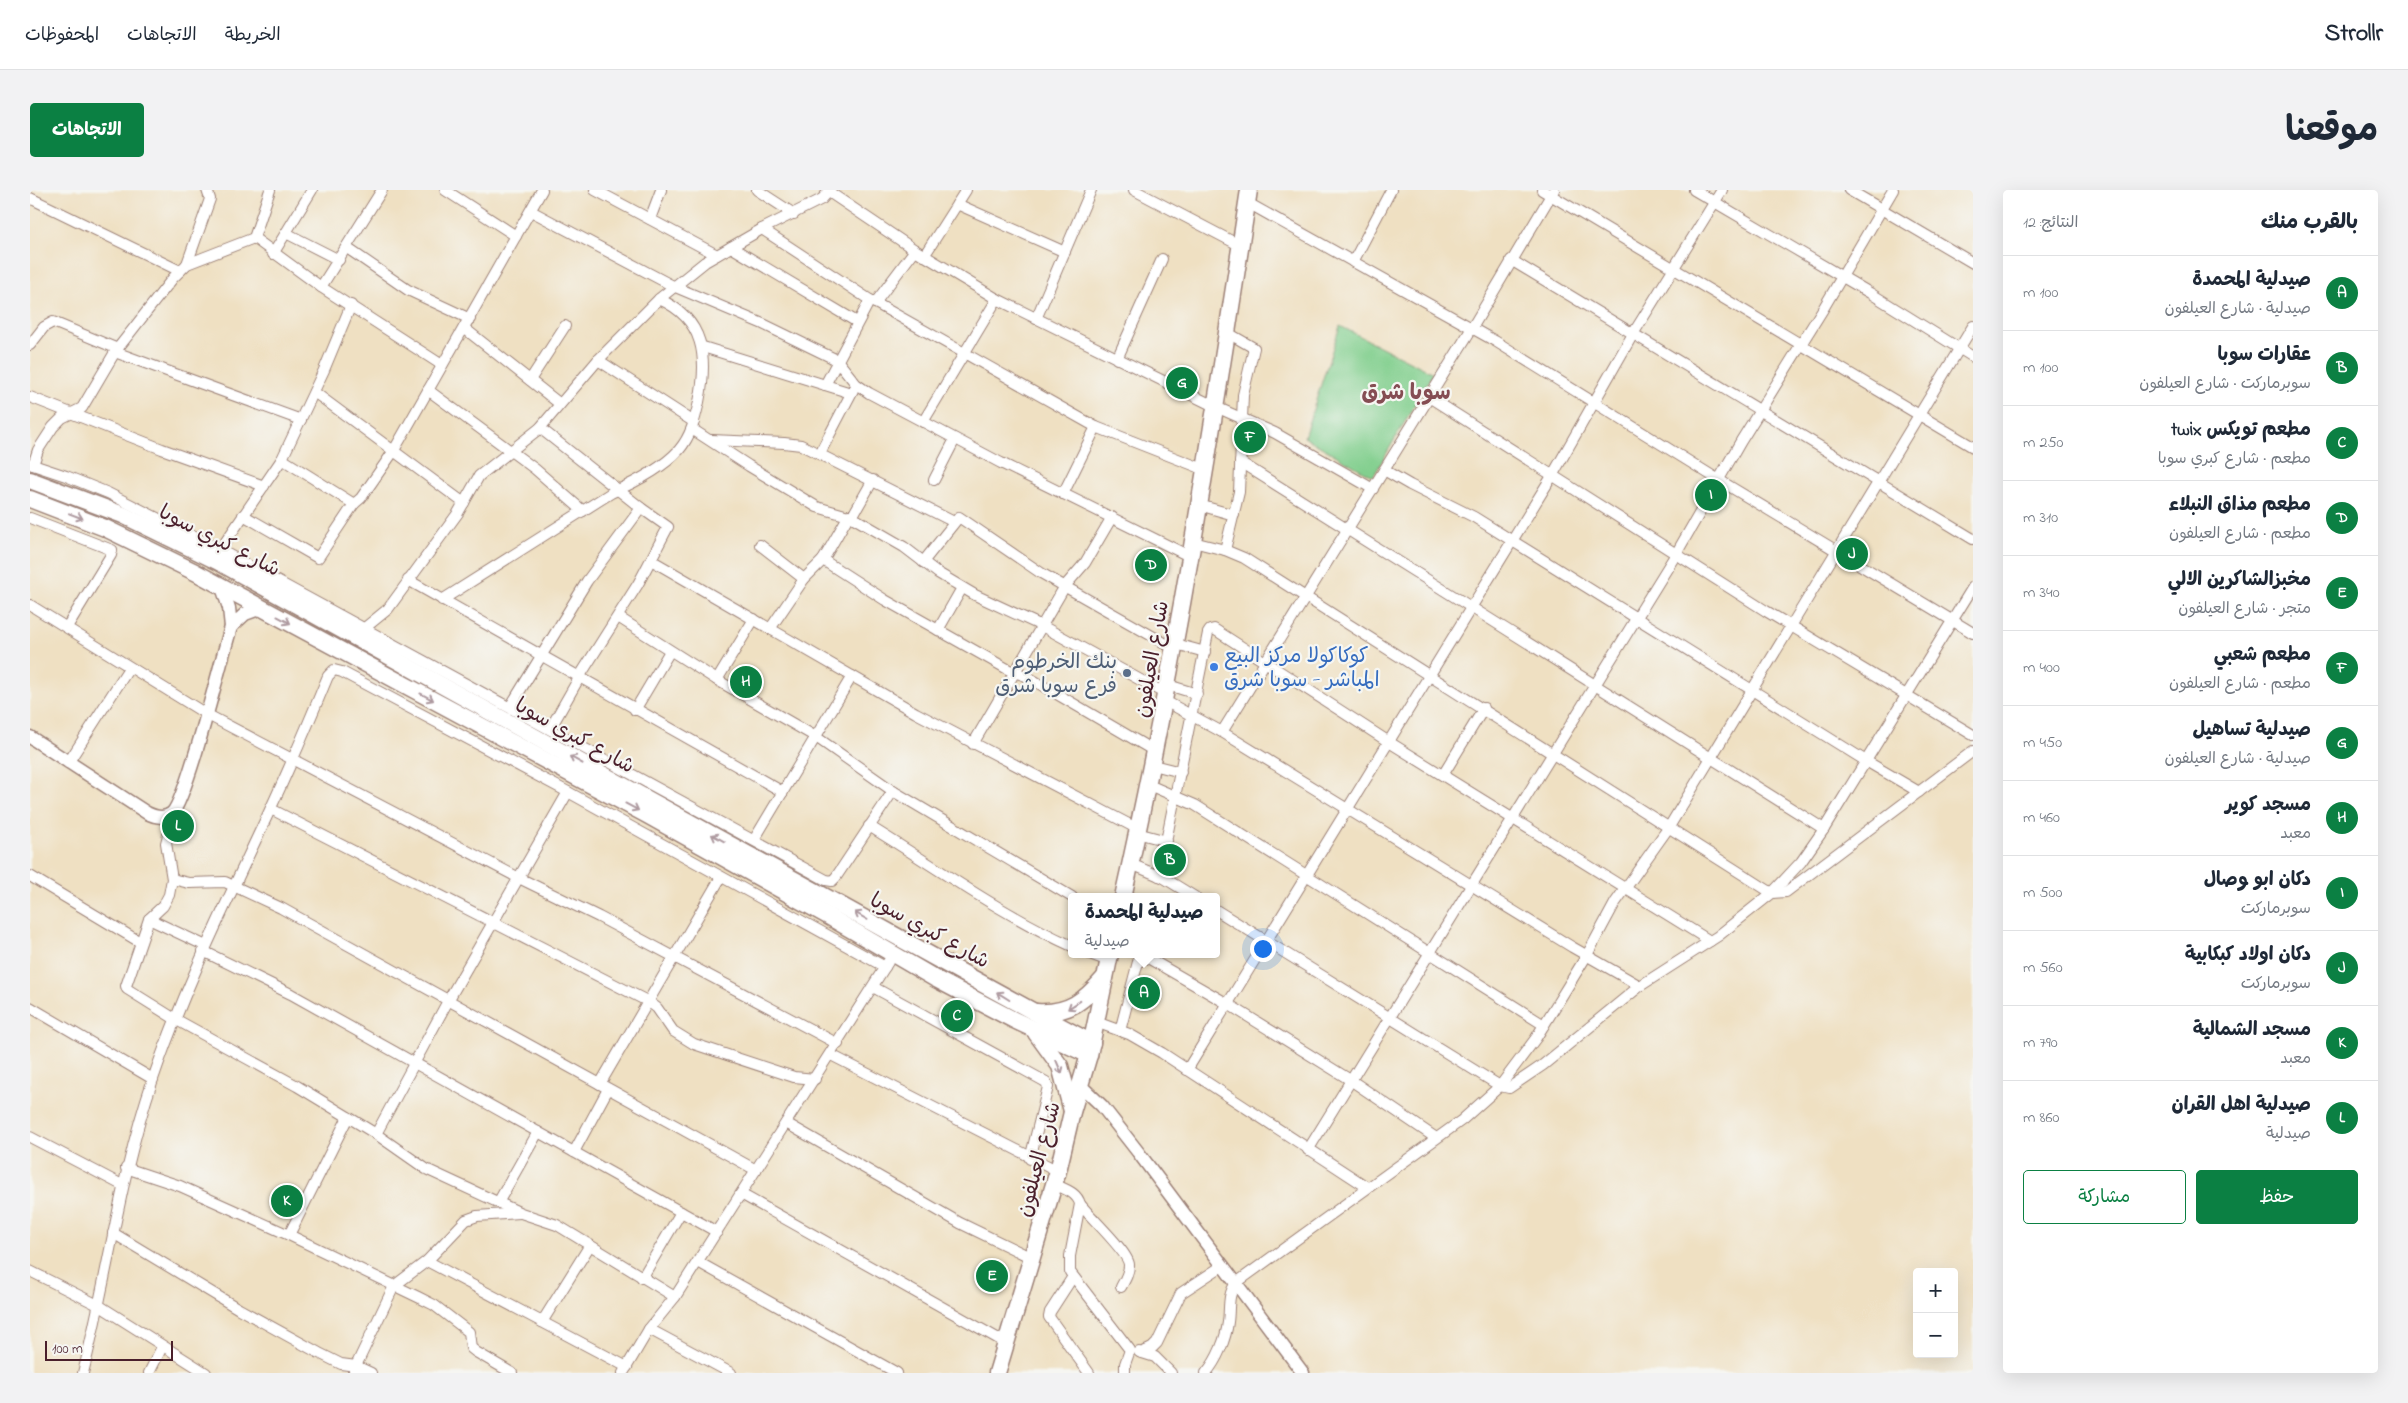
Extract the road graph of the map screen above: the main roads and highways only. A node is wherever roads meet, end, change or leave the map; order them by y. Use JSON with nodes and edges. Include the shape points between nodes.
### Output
{"nodes":[{"id":1,"x":1246,"y":195,"type":"edge"},
{"id":2,"x":31,"y":466,"type":"edge"},
{"id":3,"x":30,"y":499,"type":"edge"},
{"id":4,"x":1124,"y":893,"type":"edge"},
{"id":5,"x":832,"y":908,"type":"junction"},
{"id":6,"x":1108,"y":964,"type":"edge"},
{"id":7,"x":1032,"y":1012,"type":"junction"},
{"id":8,"x":1033,"y":1029,"type":"junction"},
{"id":9,"x":1091,"y":1049,"type":"junction"},
{"id":10,"x":1072,"y":1112,"type":"junction"},
{"id":11,"x":997,"y":1373,"type":"edge"}],
"edges":[{"from":1,"to":4,"type":"highway","name":"شارع العيلفون","via":[[1206,470],[1149,784]]},
{"from":5,"to":2,"type":"highway","name":"شارع كبري سوبا","one_way":true,"via":[[360,633]]},
{"from":3,"to":5,"type":"highway","name":"شارع كبري سوبا","one_way":true,"via":[[105,528],[222,586],[647,815]]},
{"from":7,"to":5,"type":"highway","name":"شارع كبري سوبا","one_way":true},
{"from":5,"to":8,"type":"highway","name":"شارع كبري سوبا","via":[[889,961]]},
{"from":6,"to":7,"type":"highway","one_way":true,"via":[[1085,997],[1067,1010]]},
{"from":6,"to":9,"type":"highway","name":"شارع العيلفون"},
{"from":7,"to":9,"type":"highway","name":"شارع كبري سوبا"},
{"from":8,"to":9,"type":"highway","name":"شارع كبري سوبا"},
{"from":8,"to":10,"type":"highway","one_way":true,"via":[[1060,1066]]},
{"from":9,"to":10,"type":"highway","name":"شارع العيلفون"},
{"from":10,"to":11,"type":"highway","name":"شارع العيلفون","via":[[1056,1178]]}]}
